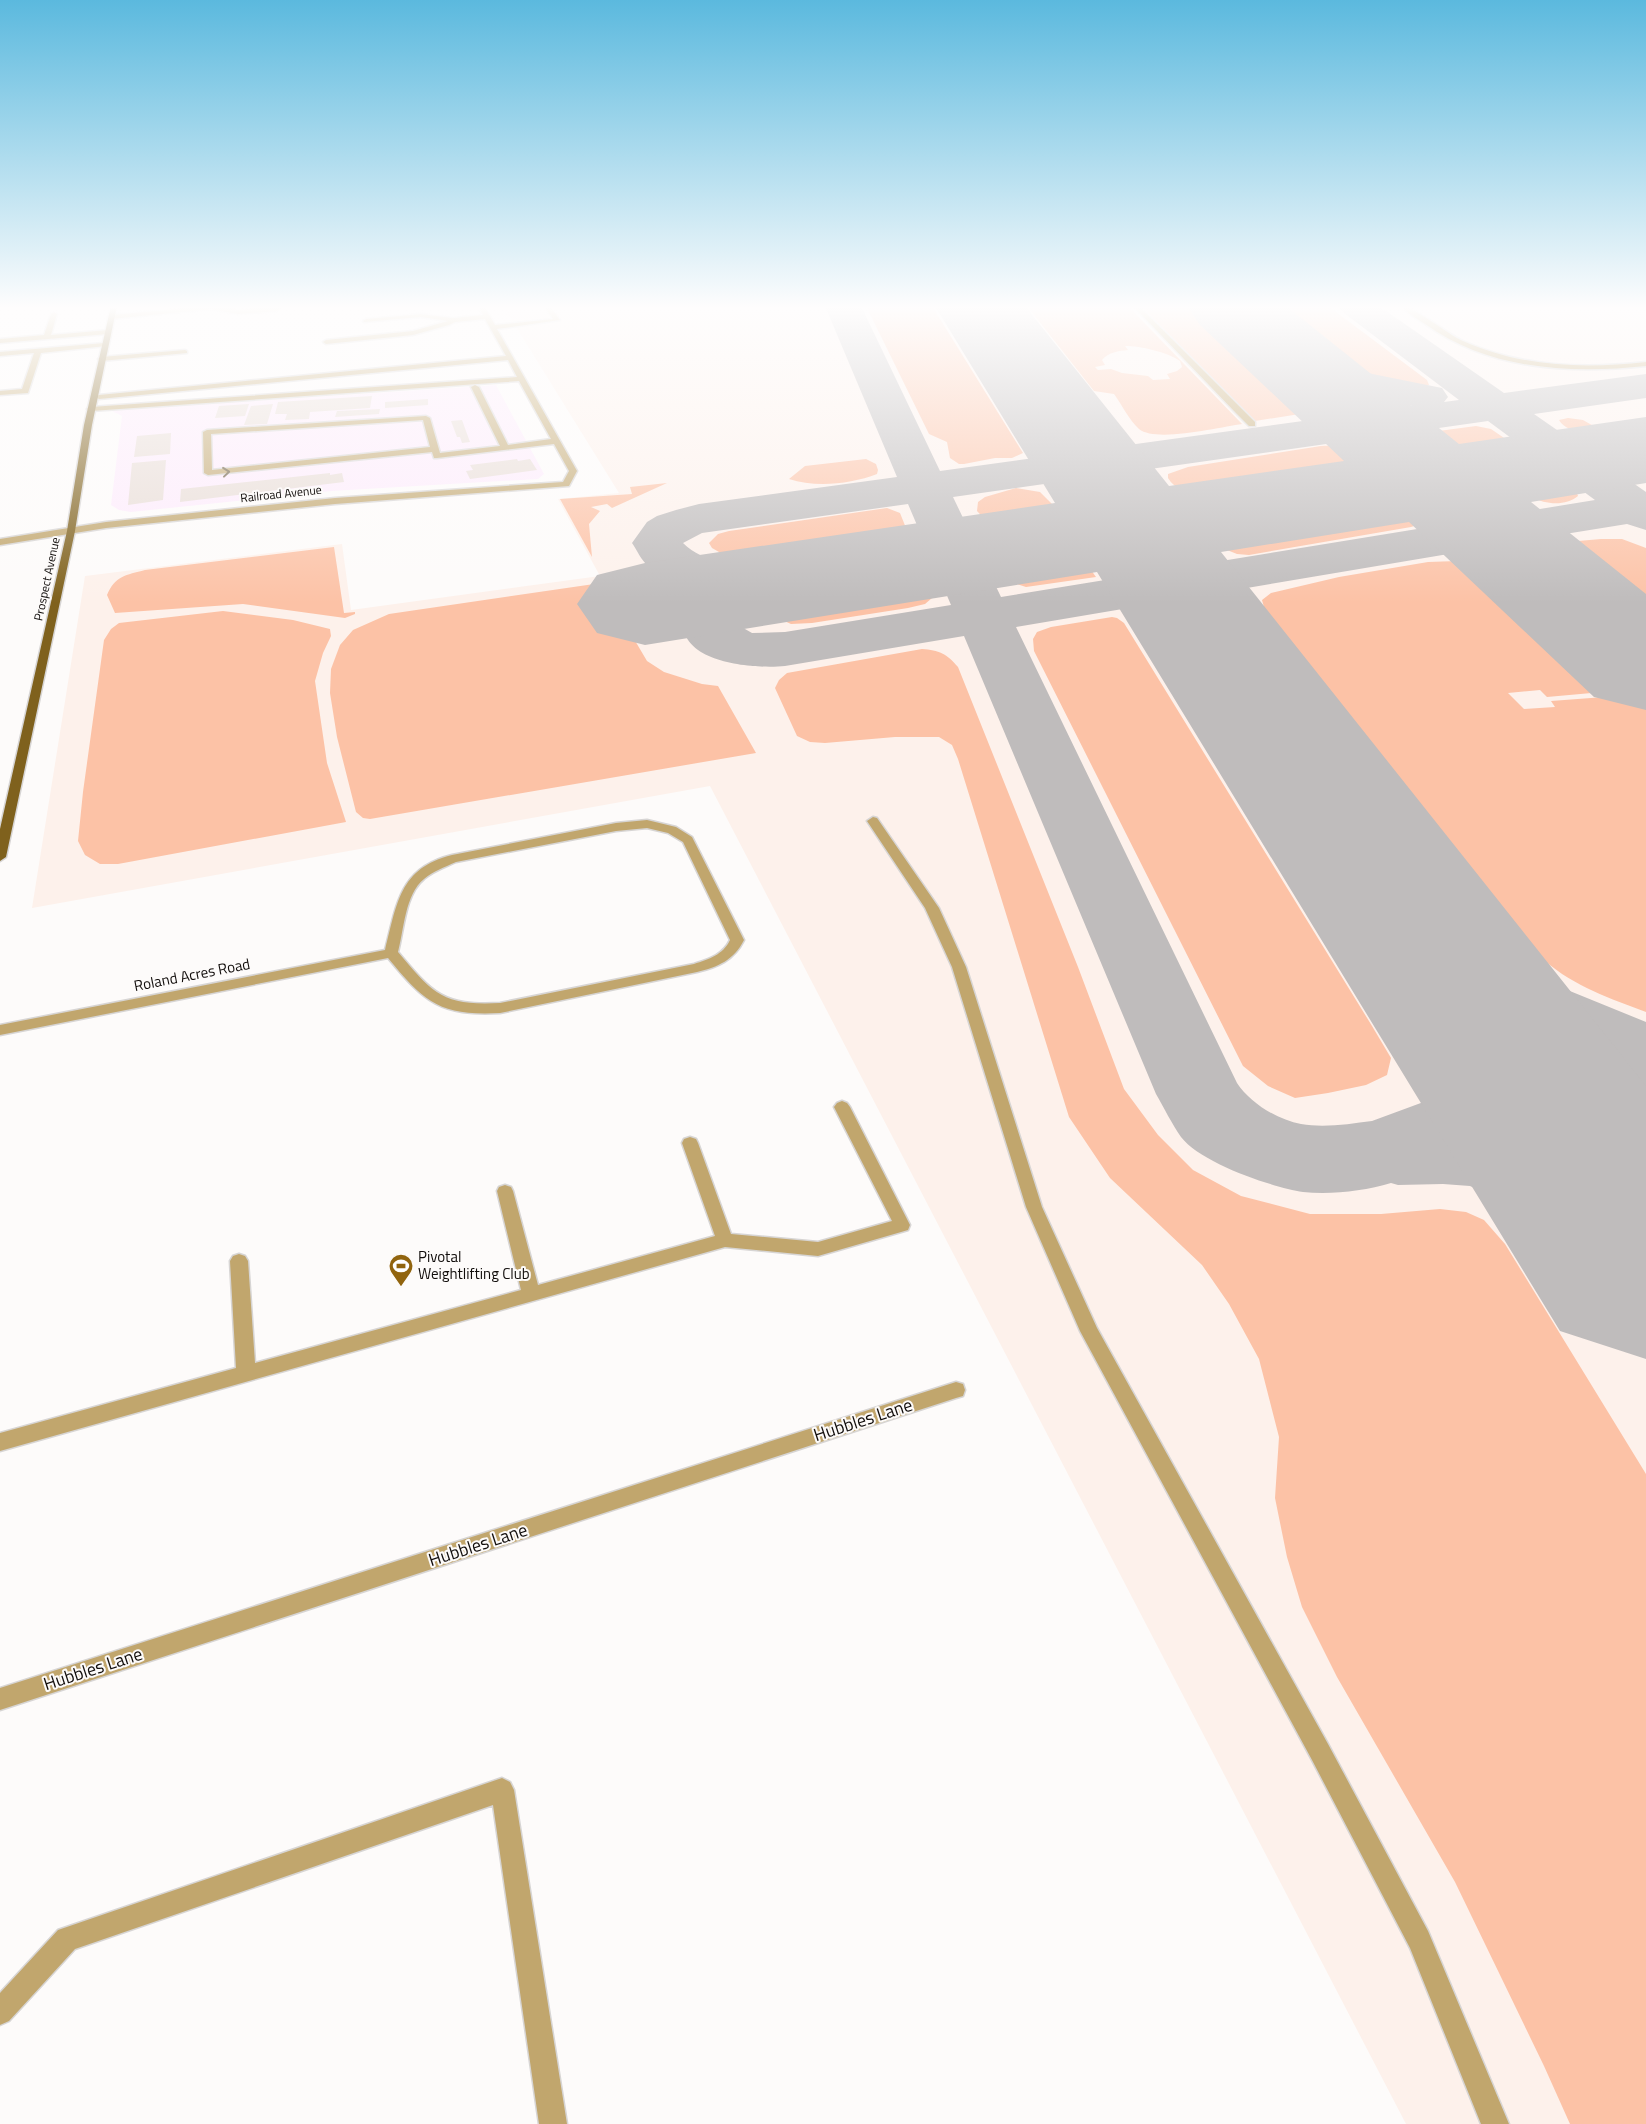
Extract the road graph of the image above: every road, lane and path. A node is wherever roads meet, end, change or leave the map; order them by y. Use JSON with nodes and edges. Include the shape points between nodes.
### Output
{"nodes":[{"id":1,"x":133,"y":405,"type":"edge"},
{"id":2,"x":484,"y":405,"type":"edge"},
{"id":3,"x":537,"y":405,"type":"edge"},
{"id":4,"x":1231,"y":405,"type":"edge"},
{"id":5,"x":91,"y":408,"type":"joint"},
{"id":6,"x":1252,"y":424,"type":"dead end"},
{"id":7,"x":557,"y":441,"type":"junction"},
{"id":8,"x":505,"y":448,"type":"junction"},
{"id":9,"x":435,"y":449,"type":"junction"},
{"id":10,"x":71,"y":531,"type":"junction"},
{"id":11,"x":0,"y":542,"type":"edge"},
{"id":12,"x":873,"y":821,"type":"dead end"},
{"id":13,"x":0,"y":857,"type":"edge"},
{"id":14,"x":391,"y":953,"type":"junction"},
{"id":15,"x":0,"y":1030,"type":"edge"},
{"id":16,"x":842,"y":1106,"type":"dead end"},
{"id":17,"x":690,"y":1143,"type":"dead end"},
{"id":18,"x":505,"y":1191,"type":"dead end"},
{"id":19,"x":725,"y":1240,"type":"junction"},
{"id":20,"x":239,"y":1261,"type":"dead end"},
{"id":21,"x":531,"y":1294,"type":"junction"},
{"id":22,"x":246,"y":1373,"type":"junction"},
{"id":23,"x":956,"y":1390,"type":"dead end"},
{"id":24,"x":0,"y":1442,"type":"edge"},
{"id":25,"x":0,"y":1700,"type":"edge"},
{"id":26,"x":0,"y":2012,"type":"edge"},
{"id":27,"x":554,"y":2124,"type":"edge"},
{"id":28,"x":1495,"y":2124,"type":"edge"}],
"edges":[{"from":1,"to":5,"type":"street"},
{"from":2,"to":8,"type":"street"},
{"from":3,"to":7,"type":"street"},
{"from":4,"to":6,"type":"street"},
{"from":5,"to":10,"type":"main road","name":"Prospect Avenue"},
{"from":7,"to":8,"type":"street"},
{"from":7,"to":10,"type":"street","name":"Railroad Avenue","via":[[573,471],[566,484],[335,502]]},
{"from":8,"to":9,"type":"street","via":[[437,456]]},
{"from":9,"to":9,"type":"street","one_way":true,"via":[[426,418],[207,432],[208,473]]},
{"from":10,"to":11,"type":"street","name":"Railroad Avenue"},
{"from":10,"to":13,"type":"main road","name":"Prospect Avenue"},
{"from":12,"to":28,"type":"street","via":[[932,908],[960,967],[1034,1207],[1088,1331],[1320,1752],[1419,1940]]},
{"from":14,"to":14,"type":"street","via":[[412,979],[438,1000],[468,1008],[500,1008],[697,968],[724,958],[734,949],[736,940],[688,840],[672,830],[647,824],[616,827],[452,859],[432,868],[415,880],[407,895]]},
{"from":14,"to":15,"type":"street","name":"Roland Acres Road"},
{"from":16,"to":19,"type":"street","via":[[902,1225],[818,1249]]},
{"from":17,"to":19,"type":"street"},
{"from":18,"to":21,"type":"street"},
{"from":19,"to":21,"type":"street"},
{"from":20,"to":22,"type":"street"},
{"from":21,"to":22,"type":"street"},
{"from":22,"to":24,"type":"street"},
{"from":23,"to":25,"type":"street","name":"Hubbles Lane"},
{"from":26,"to":27,"type":"street","via":[[67,1939],[502,1790]]}]}
